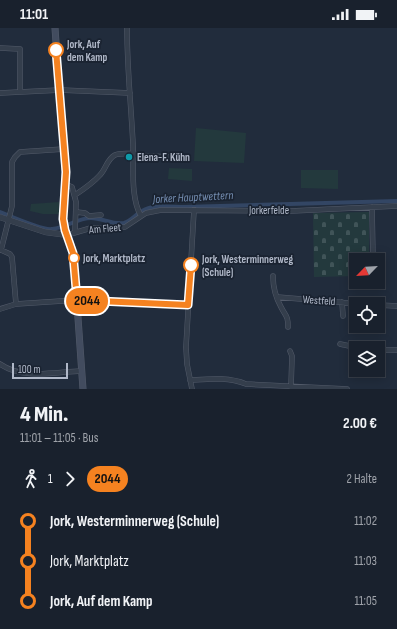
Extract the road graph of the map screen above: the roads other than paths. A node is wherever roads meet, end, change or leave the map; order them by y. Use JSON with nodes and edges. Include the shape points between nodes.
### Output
{"nodes":[{"id":1,"x":55,"y":28,"type":"edge"},
{"id":2,"x":127,"y":28,"type":"edge"},
{"id":3,"x":0,"y":48,"type":"edge"},
{"id":4,"x":60,"y":90,"type":"junction"},
{"id":5,"x":20,"y":92,"type":"junction"},
{"id":6,"x":0,"y":93,"type":"edge"},
{"id":7,"x":130,"y":93,"type":"junction"},
{"id":8,"x":64,"y":149,"type":"junction"},
{"id":9,"x":134,"y":154,"type":"junction"},
{"id":10,"x":169,"y":157,"type":"dead end"},
{"id":11,"x":65,"y":184,"type":"junction"},
{"id":12,"x":75,"y":195,"type":"junction"},
{"id":13,"x":372,"y":206,"type":"junction"},
{"id":14,"x":397,"y":206,"type":"edge"},
{"id":15,"x":194,"y":210,"type":"junction"},
{"id":16,"x":76,"y":212,"type":"junction"},
{"id":17,"x":140,"y":214,"type":"junction"},
{"id":18,"x":101,"y":215,"type":"dead end"},
{"id":19,"x":0,"y":217,"type":"edge"},
{"id":20,"x":9,"y":217,"type":"junction"},
{"id":21,"x":75,"y":232,"type":"junction"},
{"id":22,"x":67,"y":235,"type":"junction"},
{"id":23,"x":1,"y":250,"type":"edge"},
{"id":24,"x":373,"y":253,"type":"edge"},
{"id":25,"x":273,"y":276,"type":"dead end"},
{"id":26,"x":277,"y":297,"type":"junction"},
{"id":27,"x":77,"y":300,"type":"junction"},
{"id":28,"x":342,"y":302,"type":"junction"},
{"id":29,"x":349,"y":303,"type":"edge"},
{"id":30,"x":16,"y":304,"type":"junction"},
{"id":31,"x":188,"y":305,"type":"junction"},
{"id":32,"x":385,"y":305,"type":"edge"},
{"id":33,"x":397,"y":306,"type":"edge"},
{"id":34,"x":0,"y":309,"type":"edge"},
{"id":35,"x":343,"y":316,"type":"dead end"},
{"id":36,"x":288,"y":327,"type":"dead end"},
{"id":37,"x":340,"y":344,"type":"dead end"},
{"id":38,"x":349,"y":346,"type":"edge"},
{"id":39,"x":385,"y":350,"type":"edge"},
{"id":40,"x":397,"y":350,"type":"edge"},
{"id":41,"x":290,"y":351,"type":"dead end"},
{"id":42,"x":0,"y":364,"type":"edge"},
{"id":43,"x":81,"y":371,"type":"junction"},
{"id":44,"x":190,"y":380,"type":"junction"},
{"id":45,"x":291,"y":387,"type":"junction"},
{"id":46,"x":83,"y":389,"type":"edge"},
{"id":47,"x":192,"y":389,"type":"edge"},
{"id":48,"x":347,"y":389,"type":"edge"}],
"edges":[{"from":1,"to":4,"type":"main road"},
{"from":2,"to":7,"type":"street"},
{"from":3,"to":5,"type":"street","via":[[20,49]]},
{"from":4,"to":5,"type":"street"},
{"from":4,"to":7,"type":"street"},
{"from":4,"to":8,"type":"main road"},
{"from":5,"to":6,"type":"street"},
{"from":7,"to":9,"type":"street"},
{"from":8,"to":11,"type":"main road"},
{"from":8,"to":20,"type":"street","via":[[20,152],[15,157],[12,162],[12,203]]},
{"from":9,"to":10,"type":"street"},
{"from":9,"to":12,"type":"street","via":[[117,154],[110,158],[101,174]]},
{"from":9,"to":17,"type":"street","via":[[133,189]]},
{"from":11,"to":12,"type":"street","via":[[72,187]]},
{"from":11,"to":22,"type":"main road","via":[[63,201]]},
{"from":12,"to":16,"type":"street"},
{"from":13,"to":14,"type":"street","name":"Jorkerfelde"},
{"from":13,"to":15,"type":"street","name":"Jorkerfelde","via":[[291,211]]},
{"from":13,"to":24,"type":"street"},
{"from":15,"to":17,"type":"street","name":"Jorkerfelde","via":[[161,210]]},
{"from":15,"to":31,"type":"street"},
{"from":16,"to":18,"type":"street","via":[[89,216]]},
{"from":16,"to":21,"type":"street"},
{"from":17,"to":21,"type":"street","name":"Am Fleet","via":[[125,227],[91,228]]},
{"from":19,"to":20,"type":"street"},
{"from":20,"to":22,"type":"street","via":[[45,232]]},
{"from":20,"to":23,"type":"street"},
{"from":21,"to":22,"type":"street","name":"Am Fleet"},
{"from":22,"to":27,"type":"main road","via":[[73,253]]},
{"from":23,"to":30,"type":"street","via":[[12,257]]},
{"from":25,"to":26,"type":"street","via":[[273,287]]},
{"from":26,"to":28,"type":"street","name":"Westfeld"},
{"from":26,"to":36,"type":"street","via":[[288,316]]},
{"from":27,"to":30,"type":"street"},
{"from":27,"to":31,"type":"street"},
{"from":27,"to":43,"type":"main road"},
{"from":28,"to":29,"type":"street","name":"Westfeld"},
{"from":28,"to":35,"type":"street"},
{"from":30,"to":34,"type":"street"},
{"from":31,"to":44,"type":"street","via":[[186,347]]},
{"from":32,"to":33,"type":"street"},
{"from":37,"to":38,"type":"street"},
{"from":39,"to":40,"type":"street"},
{"from":41,"to":45,"type":"street"},
{"from":42,"to":43,"type":"street","via":[[13,371],[28,374]]},
{"from":43,"to":46,"type":"main road"},
{"from":44,"to":45,"type":"street","via":[[226,379],[246,384]]},
{"from":44,"to":47,"type":"street"},
{"from":45,"to":48,"type":"street"}]}
